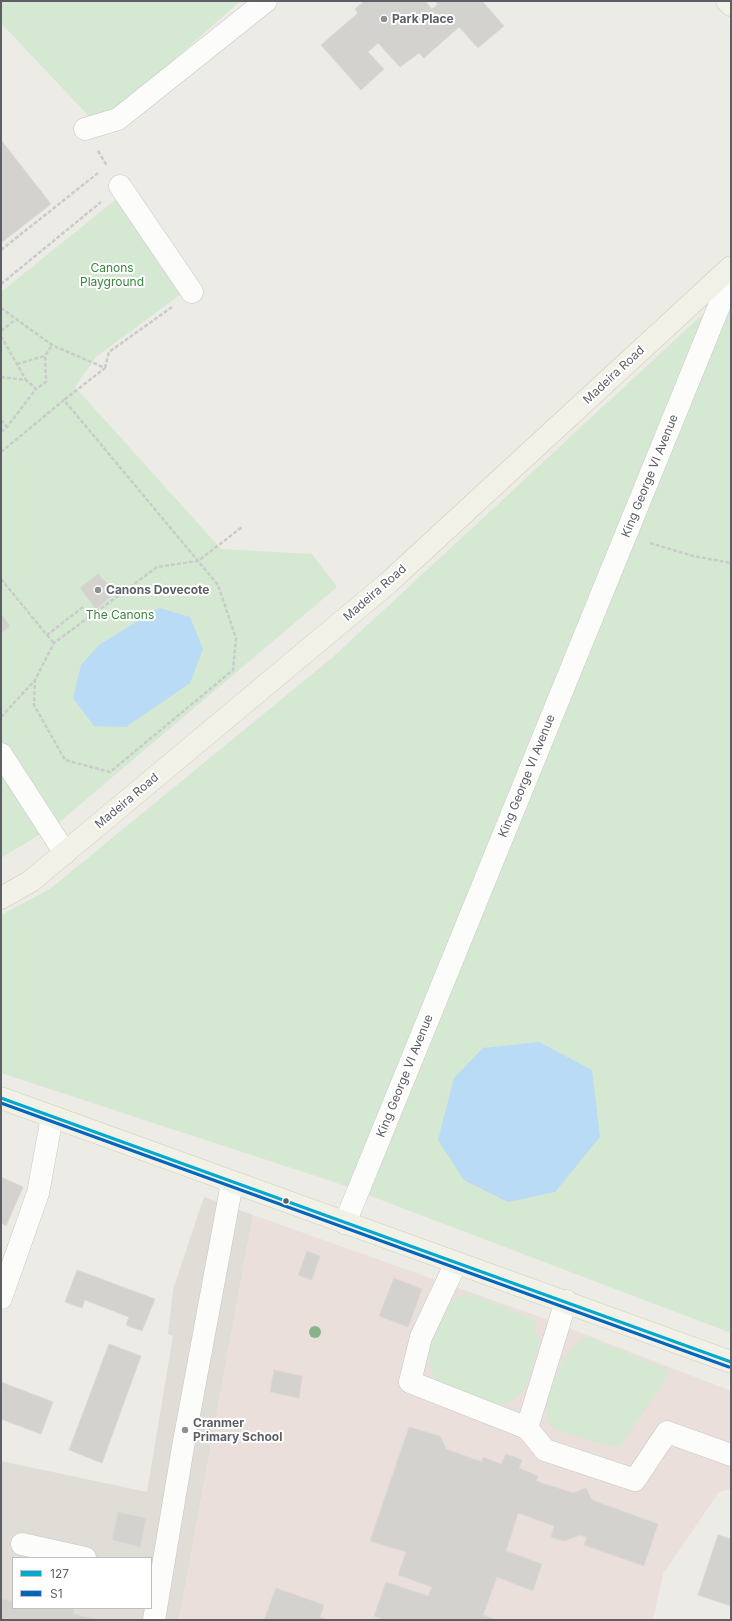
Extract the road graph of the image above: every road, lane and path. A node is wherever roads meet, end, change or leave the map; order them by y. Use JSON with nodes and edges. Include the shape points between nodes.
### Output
{"nodes":[{"id":1,"x":266,"y":1,"type":"edge"},
{"id":2,"x":727,"y":1,"type":"edge"},
{"id":3,"x":731,"y":5,"type":"edge"},
{"id":4,"x":85,"y":129,"type":"joint"},
{"id":5,"x":107,"y":166,"type":"junction"},
{"id":6,"x":120,"y":186,"type":"junction"},
{"id":7,"x":1,"y":250,"type":"edge"},
{"id":8,"x":731,"y":267,"type":"edge"},
{"id":9,"x":731,"y":277,"type":"edge"},
{"id":10,"x":1,"y":284,"type":"edge"},
{"id":11,"x":192,"y":292,"type":"joint"},
{"id":12,"x":1,"y":308,"type":"edge"},
{"id":13,"x":15,"y":320,"type":"junction"},
{"id":14,"x":1,"y":331,"type":"edge"},
{"id":15,"x":1,"y":336,"type":"edge"},
{"id":16,"x":52,"y":345,"type":"junction"},
{"id":17,"x":45,"y":356,"type":"junction"},
{"id":18,"x":17,"y":364,"type":"junction"},
{"id":19,"x":105,"y":368,"type":"junction"},
{"id":20,"x":1,"y":377,"type":"edge"},
{"id":21,"x":26,"y":380,"type":"junction"},
{"id":22,"x":36,"y":389,"type":"junction"},
{"id":23,"x":64,"y":400,"type":"junction"},
{"id":24,"x":1,"y":420,"type":"edge"},
{"id":25,"x":7,"y":427,"type":"junction"},
{"id":26,"x":1,"y":432,"type":"edge"},
{"id":27,"x":1,"y":452,"type":"edge"},
{"id":28,"x":242,"y":528,"type":"dead end"},
{"id":29,"x":625,"y":536,"type":"junction"},
{"id":30,"x":198,"y":561,"type":"junction"},
{"id":31,"x":731,"y":563,"type":"edge"},
{"id":32,"x":1,"y":579,"type":"edge"},
{"id":33,"x":83,"y":607,"type":"dead end"},
{"id":34,"x":47,"y":635,"type":"junction"},
{"id":35,"x":54,"y":643,"type":"junction"},
{"id":36,"x":35,"y":680,"type":"junction"},
{"id":37,"x":1,"y":717,"type":"edge"},
{"id":38,"x":1,"y":754,"type":"edge"},
{"id":39,"x":65,"y":853,"type":"junction"},
{"id":40,"x":1,"y":898,"type":"edge"},
{"id":41,"x":1,"y":1098,"type":"edge"},
{"id":42,"x":52,"y":1117,"type":"junction"},
{"id":43,"x":232,"y":1183,"type":"junction"},
{"id":44,"x":345,"y":1223,"type":"junction"},
{"id":45,"x":456,"y":1264,"type":"junction"},
{"id":46,"x":1,"y":1298,"type":"edge"},
{"id":47,"x":566,"y":1301,"type":"junction"},
{"id":48,"x":731,"y":1362,"type":"edge"},
{"id":49,"x":528,"y":1428,"type":"junction"},
{"id":50,"x":731,"y":1455,"type":"edge"},
{"id":51,"x":22,"y":1544,"type":"dead end"},
{"id":52,"x":80,"y":1557,"type":"edge"},
{"id":53,"x":157,"y":1574,"type":"edge"},
{"id":54,"x":154,"y":1620,"type":"edge"}],
"edges":[{"from":1,"to":4,"type":"street","via":[[118,119]]},
{"from":2,"to":3,"type":"main road"},
{"from":4,"to":5,"type":"path"},
{"from":5,"to":6,"type":"path"},
{"from":5,"to":7,"type":"path"},
{"from":6,"to":10,"type":"path"},
{"from":6,"to":11,"type":"street"},
{"from":8,"to":39,"type":"main road","name":"Madeira Road","via":[[388,583]]},
{"from":9,"to":29,"type":"street","name":"King George VI Avenue"},
{"from":11,"to":19,"type":"path","via":[[109,352]]},
{"from":12,"to":13,"type":"path"},
{"from":13,"to":14,"type":"path"},
{"from":13,"to":16,"type":"path"},
{"from":15,"to":18,"type":"path"},
{"from":16,"to":17,"type":"path"},
{"from":16,"to":19,"type":"path"},
{"from":17,"to":18,"type":"path"},
{"from":17,"to":22,"type":"path","via":[[46,382]]},
{"from":18,"to":21,"type":"path"},
{"from":19,"to":23,"type":"path"},
{"from":20,"to":21,"type":"path"},
{"from":21,"to":22,"type":"path"},
{"from":22,"to":25,"type":"path"},
{"from":23,"to":27,"type":"path"},
{"from":23,"to":30,"type":"path"},
{"from":24,"to":25,"type":"path"},
{"from":25,"to":26,"type":"path"},
{"from":28,"to":30,"type":"path"},
{"from":29,"to":31,"type":"path","via":[[692,556]]},
{"from":29,"to":44,"type":"street","name":"King George VI Avenue"},
{"from":30,"to":35,"type":"path","via":[[157,567]]},
{"from":30,"to":36,"type":"path","via":[[218,585],[236,638],[233,670],[110,772],[65,760],[34,705]]},
{"from":32,"to":34,"type":"path"},
{"from":33,"to":34,"type":"path"},
{"from":34,"to":35,"type":"path"},
{"from":35,"to":36,"type":"path"},
{"from":36,"to":37,"type":"path"},
{"from":38,"to":39,"type":"street"},
{"from":39,"to":40,"type":"main road","name":"Madeira Road","via":[[31,881]]},
{"from":41,"to":42,"type":"main road"},
{"from":42,"to":43,"type":"main road"},
{"from":42,"to":46,"type":"street","via":[[38,1193]]},
{"from":43,"to":44,"type":"main road"},
{"from":43,"to":53,"type":"street"},
{"from":44,"to":45,"type":"main road"},
{"from":45,"to":47,"type":"main road"},
{"from":45,"to":49,"type":"street","via":[[421,1336],[410,1382]]},
{"from":47,"to":48,"type":"main road"},
{"from":47,"to":49,"type":"street"},
{"from":49,"to":50,"type":"street","via":[[545,1450],[635,1480],[667,1432]]},
{"from":51,"to":52,"type":"street"},
{"from":53,"to":54,"type":"street"}]}
